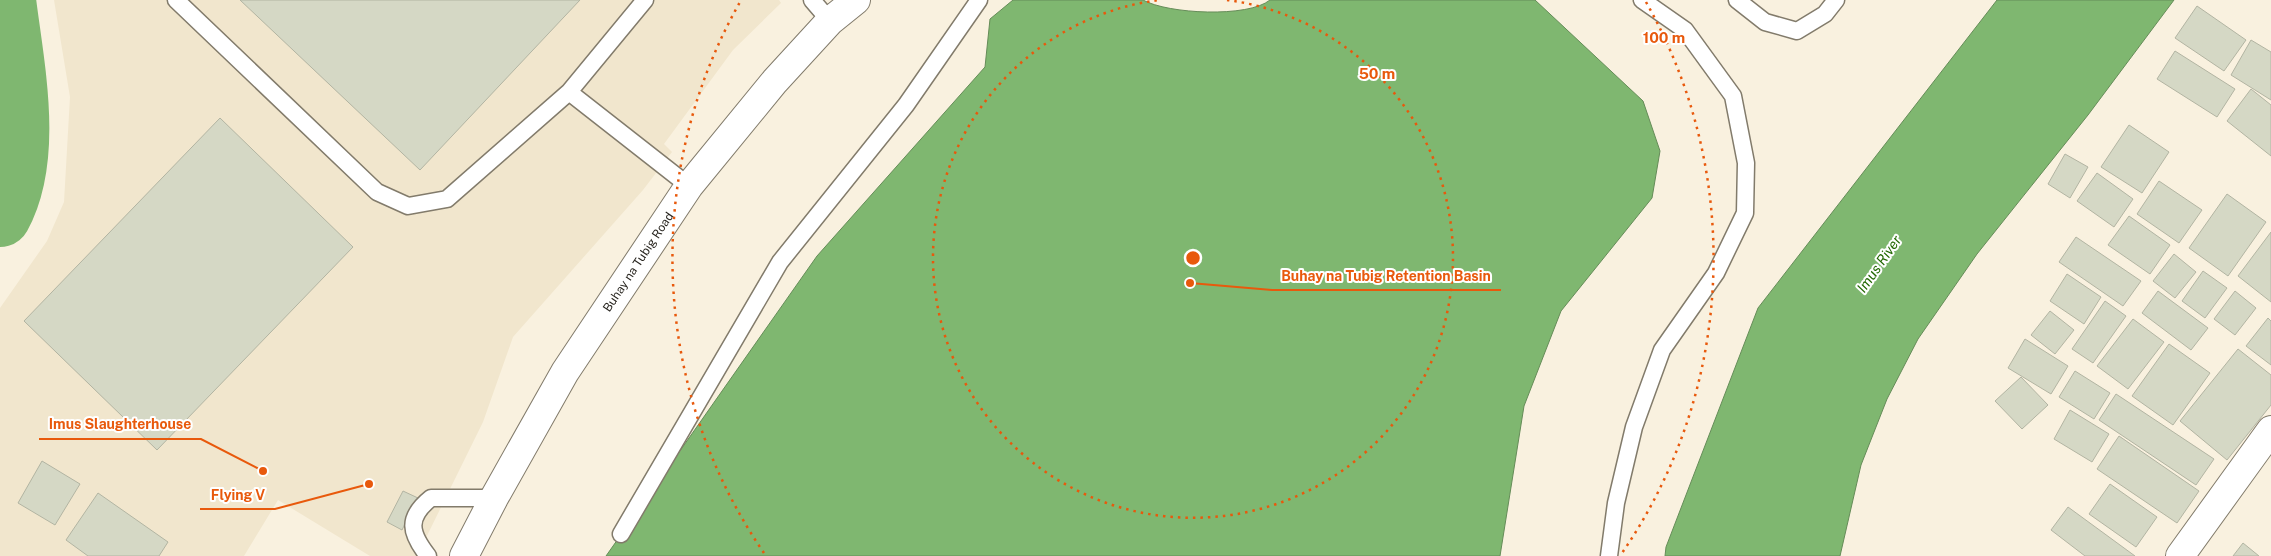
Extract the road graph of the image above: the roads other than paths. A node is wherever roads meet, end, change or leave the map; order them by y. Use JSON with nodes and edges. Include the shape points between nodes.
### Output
{"nodes":[{"id":1,"x":176,"y":0,"type":"edge"},
{"id":2,"x":645,"y":0,"type":"edge"},
{"id":3,"x":812,"y":0,"type":"edge"},
{"id":4,"x":856,"y":0,"type":"edge"},
{"id":5,"x":979,"y":0,"type":"edge"},
{"id":6,"x":1642,"y":0,"type":"edge"},
{"id":7,"x":1737,"y":0,"type":"edge"},
{"id":8,"x":1836,"y":0,"type":"edge"},
{"id":9,"x":830,"y":22,"type":"junction"},
{"id":10,"x":568,"y":92,"type":"junction"},
{"id":11,"x":689,"y":186,"type":"junction"},
{"id":12,"x":2271,"y":430,"type":"edge"},
{"id":13,"x":494,"y":498,"type":"junction"},
{"id":14,"x":621,"y":534,"type":"dead end"},
{"id":15,"x":428,"y":556,"type":"edge"},
{"id":16,"x":464,"y":556,"type":"edge"},
{"id":17,"x":1609,"y":556,"type":"edge"},
{"id":18,"x":2180,"y":556,"type":"edge"}],
"edges":[{"from":1,"to":10,"type":"lane","via":[[377,192],[408,206],[447,199]]},
{"from":2,"to":10,"type":"lane"},
{"from":3,"to":9,"type":"lane"},
{"from":4,"to":9,"type":"main road","name":"Buhay na Tubig Road"},
{"from":5,"to":14,"type":"lane","via":[[906,105],[780,262]]},
{"from":6,"to":17,"type":"lane","via":[[1685,30],[1733,96],[1746,163],[1745,213],[1716,273],[1662,350],[1634,427],[1616,503]]},
{"from":7,"to":8,"type":"lane","via":[[1766,22],[1797,30],[1825,14]]},
{"from":9,"to":11,"type":"main road","name":"Buhay na Tubig Road","via":[[775,81]]},
{"from":10,"to":11,"type":"lane"},
{"from":11,"to":13,"type":"main road","name":"Buhay na Tubig Road","via":[[564,372]]},
{"from":12,"to":18,"type":"main road"},
{"from":13,"to":15,"type":"lane","via":[[431,498],[420,506],[413,522],[415,539]]},
{"from":13,"to":16,"type":"main road","name":"Buhay na Tubig Road"}]}
